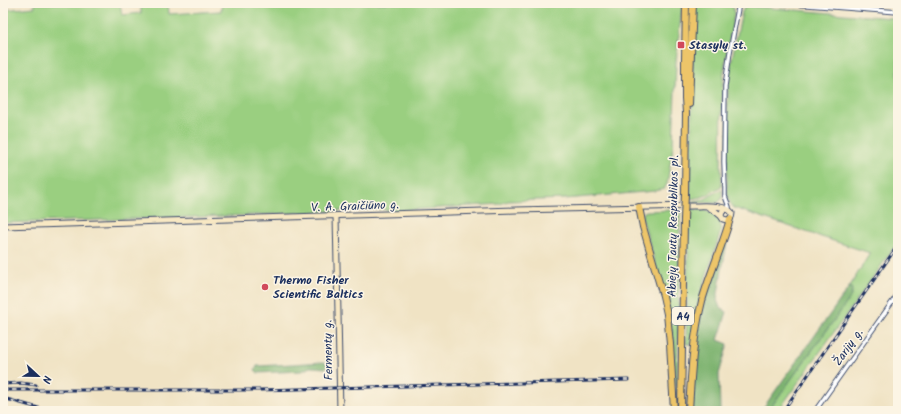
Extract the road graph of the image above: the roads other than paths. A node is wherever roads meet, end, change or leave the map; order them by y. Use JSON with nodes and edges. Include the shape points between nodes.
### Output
{"nodes":[{"id":1,"x":686,"y":3,"type":"edge"},
{"id":2,"x":693,"y":3,"type":"edge"},
{"id":3,"x":739,"y":3,"type":"edge"},
{"id":4,"x":782,"y":3,"type":"edge"},
{"id":5,"x":898,"y":12,"type":"edge"},
{"id":6,"x":686,"y":113,"type":"junction"},
{"id":7,"x":725,"y":196,"type":"junction"},
{"id":8,"x":707,"y":206,"type":"junction"},
{"id":9,"x":639,"y":207,"type":"junction"},
{"id":10,"x":724,"y":211,"type":"junction"},
{"id":11,"x":336,"y":216,"type":"junction"},
{"id":12,"x":730,"y":219,"type":"junction"},
{"id":13,"x":3,"y":226,"type":"edge"},
{"id":14,"x":898,"y":294,"type":"edge"},
{"id":15,"x":340,"y":411,"type":"edge"},
{"id":16,"x":674,"y":411,"type":"edge"},
{"id":17,"x":681,"y":411,"type":"edge"},
{"id":18,"x":689,"y":411,"type":"edge"},
{"id":19,"x":815,"y":411,"type":"edge"}],
"edges":[{"from":1,"to":6,"type":"highway","name":"Abiejų Tautų Respublikos pl.","number":"A4"},
{"from":2,"to":6,"type":"highway","name":"Abiejų Tautų Respublikos pl.","number":"A4"},
{"from":3,"to":7,"type":"street","via":[[725,86]]},
{"from":4,"to":5,"type":"street"},
{"from":6,"to":17,"type":"highway","name":"Abiejų Tautų Respublikos pl.","number":"A4","bridge":true},
{"from":7,"to":10,"type":"street"},
{"from":7,"to":10,"type":"street","via":[[728,202]]},
{"from":8,"to":9,"type":"main road","name":"V. A. Graičiūno g."},
{"from":8,"to":10,"type":"main road","name":"V. A. Graičiūno g.","via":[[715,206]]},
{"from":8,"to":10,"type":"main road","via":[[715,211]]},
{"from":9,"to":11,"type":"main road","name":"V. A. Graičiūno g."},
{"from":9,"to":16,"type":"highway","via":[[667,314]]},
{"from":10,"to":12,"type":"main road","via":[[732,213]]},
{"from":10,"to":12,"type":"main road","via":[[724,220]]},
{"from":11,"to":13,"type":"main road","name":"V. A. Graičiūno g."},
{"from":11,"to":15,"type":"main road","name":"Fermentų g."},
{"from":12,"to":18,"type":"highway","via":[[700,310],[693,349]]},
{"from":14,"to":19,"type":"street","name":"Žarijų g."}]}
